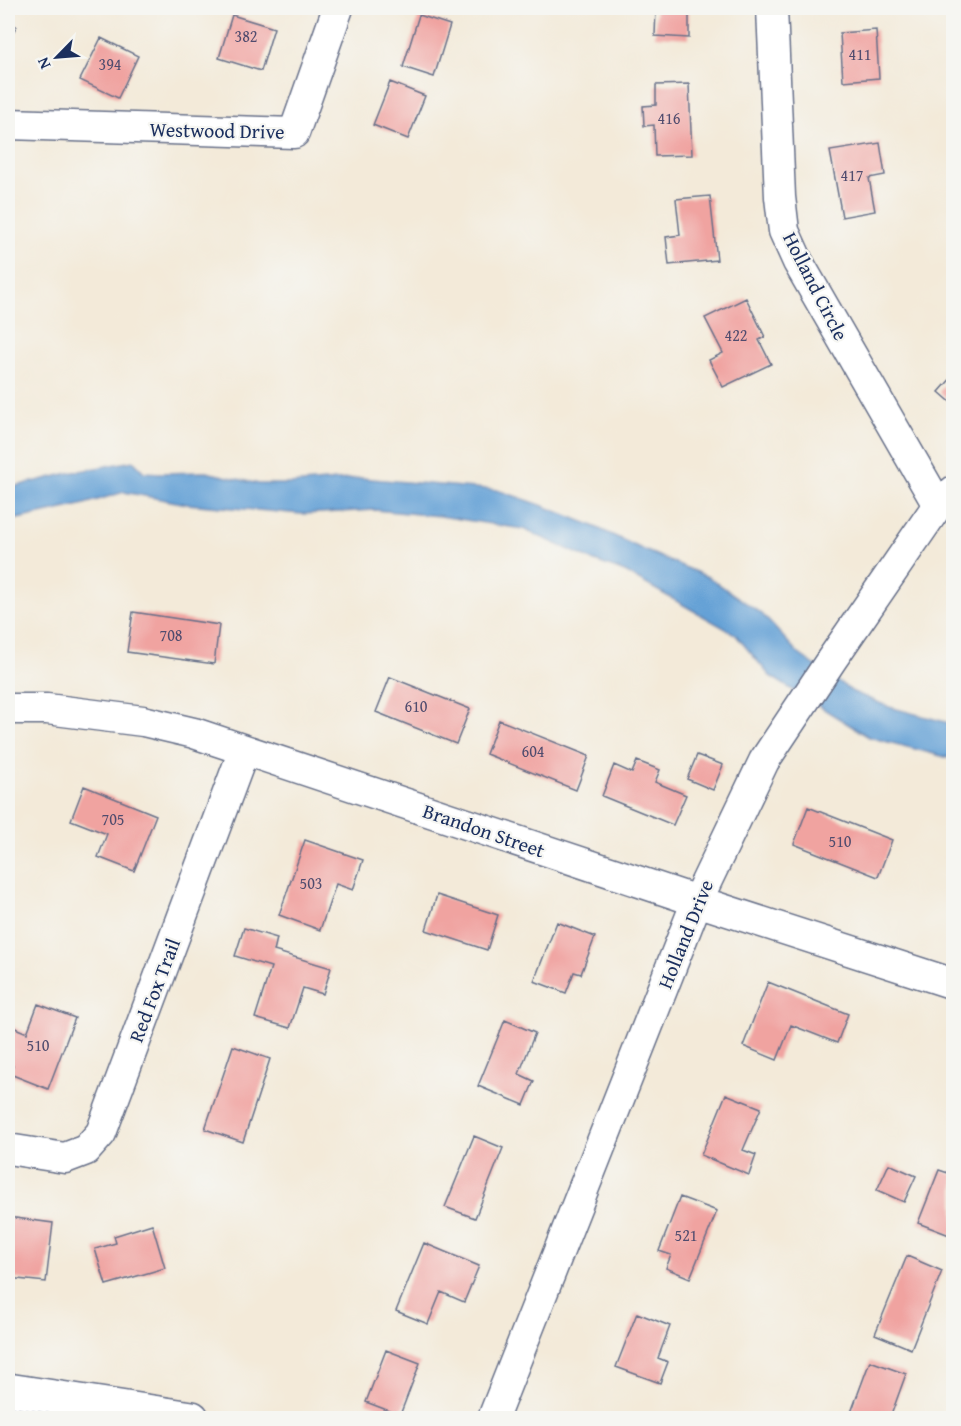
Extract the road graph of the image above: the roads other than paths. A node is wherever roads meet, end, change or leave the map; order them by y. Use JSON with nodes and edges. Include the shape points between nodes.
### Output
{"nodes":[{"id":1,"x":338,"y":8,"type":"edge"},
{"id":2,"x":772,"y":8,"type":"edge"},
{"id":3,"x":8,"y":124,"type":"edge"},
{"id":4,"x":946,"y":498,"type":"edge"},
{"id":5,"x":8,"y":710,"type":"edge"},
{"id":6,"x":244,"y":750,"type":"junction"},
{"id":7,"x":696,"y":901,"type":"junction"},
{"id":8,"x":954,"y":984,"type":"edge"},
{"id":9,"x":8,"y":1149,"type":"edge"},
{"id":10,"x":8,"y":1390,"type":"edge"},
{"id":11,"x":192,"y":1419,"type":"edge"},
{"id":12,"x":493,"y":1419,"type":"edge"}],
"edges":[{"from":1,"to":3,"type":"street","name":"Westwood Drive","via":[[294,133]]},
{"from":2,"to":4,"type":"street","name":"Holland Circle","via":[[784,231],[798,262]]},
{"from":4,"to":7,"type":"street","name":"Holland Drive","via":[[764,761]]},
{"from":5,"to":6,"type":"street","name":"Brandon Street","via":[[47,709],[143,721]]},
{"from":6,"to":7,"type":"street","name":"Brandon Street"},
{"from":6,"to":9,"type":"street","name":"Red Fox Trail","via":[[101,1133],[86,1150],[65,1158]]},
{"from":7,"to":8,"type":"street","name":"Brandon Street"},
{"from":7,"to":12,"type":"street","name":"Holland Drive"},
{"from":10,"to":11,"type":"street"}]}
